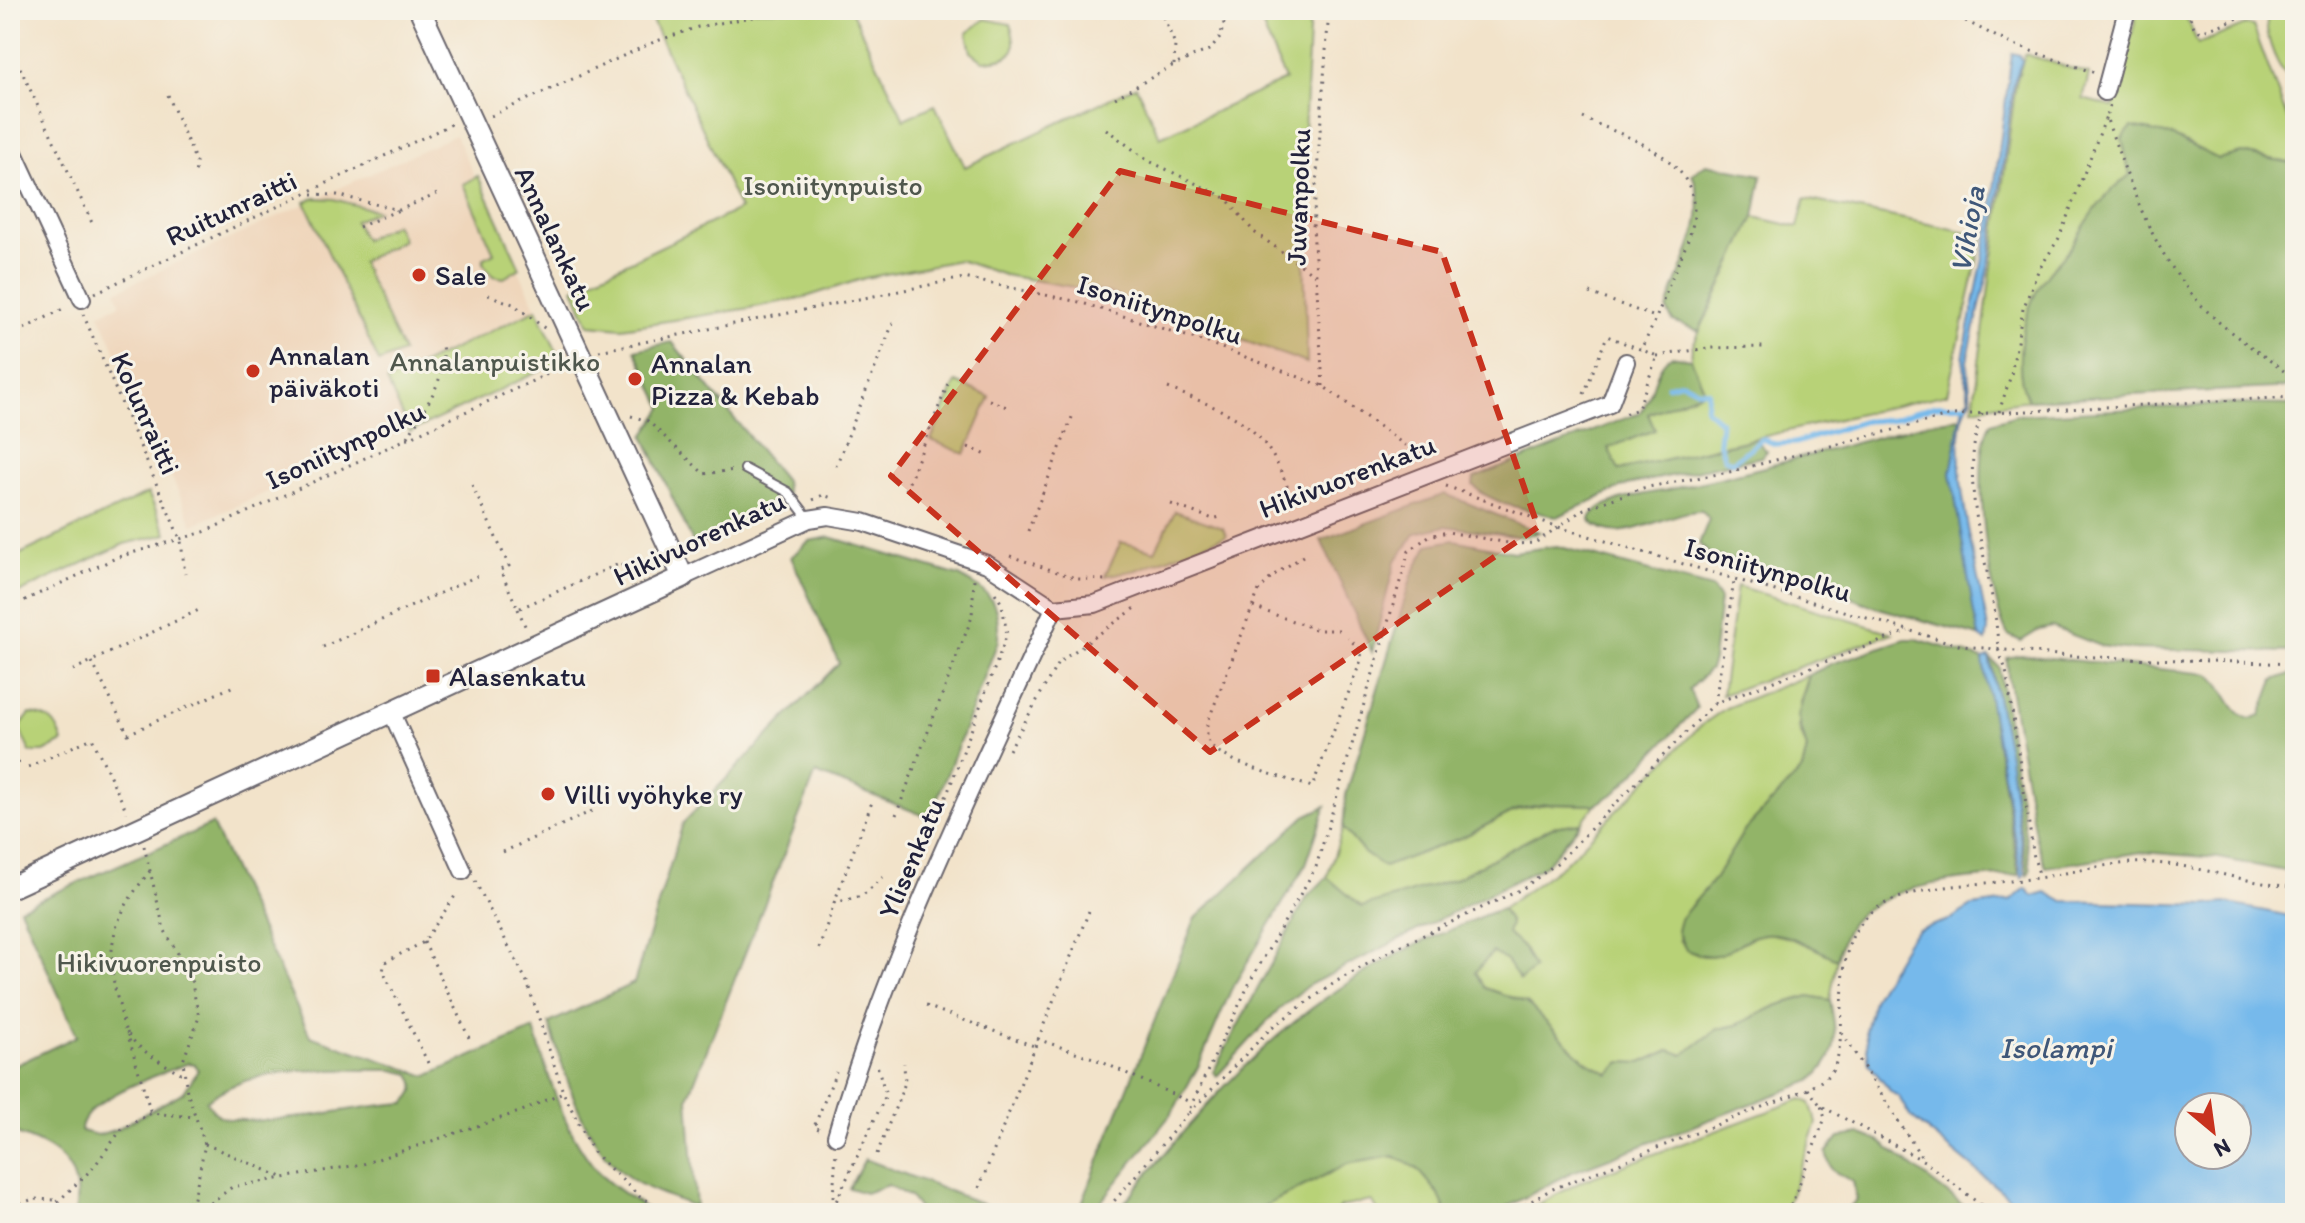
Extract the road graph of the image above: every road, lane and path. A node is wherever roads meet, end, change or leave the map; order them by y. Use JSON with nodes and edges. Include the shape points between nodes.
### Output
{"nodes":[{"id":1,"x":420,"y":10,"type":"edge"},
{"id":2,"x":791,"y":10,"type":"edge"},
{"id":3,"x":1164,"y":10,"type":"edge"},
{"id":4,"x":1223,"y":10,"type":"edge"},
{"id":5,"x":1329,"y":10,"type":"edge"},
{"id":6,"x":1944,"y":10,"type":"edge"},
{"id":7,"x":2127,"y":10,"type":"edge"},
{"id":8,"x":2187,"y":10,"type":"edge"},
{"id":9,"x":2255,"y":12,"type":"dead end"},
{"id":10,"x":10,"y":46,"type":"edge"},
{"id":11,"x":1174,"y":65,"type":"junction"},
{"id":12,"x":2107,"y":84,"type":"junction"},
{"id":13,"x":168,"y":95,"type":"dead end"},
{"id":14,"x":1115,"y":98,"type":"dead end"},
{"id":15,"x":478,"y":116,"type":"junction"},
{"id":16,"x":2106,"y":117,"type":"junction"},
{"id":17,"x":1583,"y":118,"type":"dead end"},
{"id":18,"x":1106,"y":129,"type":"dead end"},
{"id":19,"x":10,"y":144,"type":"edge"},
{"id":20,"x":195,"y":177,"type":"dead end"},
{"id":21,"x":440,"y":193,"type":"dead end"},
{"id":22,"x":308,"y":194,"type":"junction"},
{"id":23,"x":399,"y":210,"type":"junction"},
{"id":24,"x":93,"y":225,"type":"dead end"},
{"id":25,"x":359,"y":227,"type":"dead end"},
{"id":26,"x":1315,"y":275,"type":"junction"},
{"id":27,"x":1590,"y":293,"type":"dead end"},
{"id":28,"x":488,"y":295,"type":"dead end"},
{"id":29,"x":82,"y":299,"type":"junction"},
{"id":30,"x":1655,"y":317,"type":"junction"},
{"id":31,"x":895,"y":318,"type":"dead end"},
{"id":32,"x":548,"y":331,"type":"dead end"},
{"id":33,"x":10,"y":336,"type":"edge"},
{"id":34,"x":441,"y":342,"type":"dead end"},
{"id":35,"x":1765,"y":347,"type":"dead end"},
{"id":36,"x":1642,"y":348,"type":"junction"},
{"id":37,"x":1657,"y":356,"type":"junction"},
{"id":38,"x":581,"y":359,"type":"junction"},
{"id":39,"x":1626,"y":362,"type":"joint"},
{"id":40,"x":2295,"y":380,"type":"edge"},
{"id":41,"x":949,"y":381,"type":"dead end"},
{"id":42,"x":1323,"y":386,"type":"junction"},
{"id":43,"x":1168,"y":388,"type":"dead end"},
{"id":44,"x":2295,"y":397,"type":"edge"},
{"id":45,"x":989,"y":400,"type":"dead end"},
{"id":46,"x":1582,"y":400,"type":"dead end"},
{"id":47,"x":1007,"y":407,"type":"dead end"},
{"id":48,"x":1074,"y":412,"type":"dead end"},
{"id":49,"x":1999,"y":412,"type":"junction"},
{"id":50,"x":1982,"y":413,"type":"junction"},
{"id":51,"x":624,"y":414,"type":"dead end"},
{"id":52,"x":1624,"y":414,"type":"dead end"},
{"id":53,"x":408,"y":437,"type":"junction"},
{"id":54,"x":968,"y":447,"type":"dead end"},
{"id":55,"x":989,"y":456,"type":"dead end"},
{"id":56,"x":836,"y":466,"type":"dead end"},
{"id":57,"x":1412,"y":466,"type":"dead end"},
{"id":58,"x":745,"y":469,"type":"joint"},
{"id":59,"x":1456,"y":480,"type":"dead end"},
{"id":60,"x":472,"y":485,"type":"dead end"},
{"id":61,"x":906,"y":490,"type":"dead end"},
{"id":62,"x":1289,"y":491,"type":"dead end"},
{"id":63,"x":838,"y":500,"type":"dead end"},
{"id":64,"x":1171,"y":504,"type":"dead end"},
{"id":65,"x":804,"y":512,"type":"junction"},
{"id":66,"x":1220,"y":517,"type":"dead end"},
{"id":67,"x":1558,"y":527,"type":"junction"},
{"id":68,"x":1028,"y":531,"type":"dead end"},
{"id":69,"x":181,"y":541,"type":"junction"},
{"id":70,"x":997,"y":552,"type":"dead end"},
{"id":71,"x":1303,"y":556,"type":"dead end"},
{"id":72,"x":185,"y":574,"type":"dead end"},
{"id":73,"x":477,"y":576,"type":"dead end"},
{"id":74,"x":683,"y":577,"type":"junction"},
{"id":75,"x":1115,"y":579,"type":"dead end"},
{"id":76,"x":641,"y":580,"type":"dead end"},
{"id":77,"x":1734,"y":580,"type":"junction"},
{"id":78,"x":1138,"y":606,"type":"dead end"},
{"id":79,"x":10,"y":607,"type":"edge"},
{"id":80,"x":1253,"y":607,"type":"junction"},
{"id":81,"x":1054,"y":608,"type":"junction"},
{"id":82,"x":201,"y":609,"type":"dead end"},
{"id":83,"x":518,"y":609,"type":"junction"},
{"id":84,"x":1344,"y":630,"type":"dead end"},
{"id":85,"x":1909,"y":631,"type":"junction"},
{"id":86,"x":528,"y":632,"type":"dead end"},
{"id":87,"x":1348,"y":638,"type":"dead end"},
{"id":88,"x":323,"y":647,"type":"dead end"},
{"id":89,"x":1998,"y":649,"type":"junction"},
{"id":90,"x":92,"y":662,"type":"junction"},
{"id":91,"x":2295,"y":664,"type":"edge"},
{"id":92,"x":73,"y":670,"type":"dead end"},
{"id":93,"x":236,"y":685,"type":"dead end"},
{"id":94,"x":1715,"y":703,"type":"junction"},
{"id":95,"x":391,"y":711,"type":"junction"},
{"id":96,"x":1008,"y":753,"type":"dead end"},
{"id":97,"x":10,"y":763,"type":"edge"},
{"id":98,"x":872,"y":802,"type":"dead end"},
{"id":99,"x":942,"y":807,"type":"dead end"},
{"id":100,"x":592,"y":811,"type":"dead end"},
{"id":101,"x":896,"y":815,"type":"dead end"},
{"id":102,"x":129,"y":817,"type":"dead end"},
{"id":103,"x":144,"y":843,"type":"dead end"},
{"id":104,"x":503,"y":852,"type":"dead end"},
{"id":105,"x":150,"y":871,"type":"junction"},
{"id":106,"x":463,"y":871,"type":"joint"},
{"id":107,"x":883,"y":877,"type":"dead end"},
{"id":108,"x":2040,"y":877,"type":"junction"},
{"id":109,"x":2295,"y":887,"type":"edge"},
{"id":110,"x":10,"y":888,"type":"edge"},
{"id":111,"x":455,"y":896,"type":"dead end"},
{"id":112,"x":834,"y":903,"type":"junction"},
{"id":113,"x":1091,"y":906,"type":"dead end"},
{"id":114,"x":424,"y":942,"type":"junction"},
{"id":115,"x":819,"y":949,"type":"dead end"},
{"id":116,"x":926,"y":1006,"type":"dead end"},
{"id":117,"x":126,"y":1031,"type":"junction"},
{"id":118,"x":1841,"y":1031,"type":"junction"},
{"id":119,"x":469,"y":1038,"type":"dead end"},
{"id":120,"x":1037,"y":1039,"type":"junction"},
{"id":121,"x":1034,"y":1046,"type":"junction"},
{"id":122,"x":875,"y":1056,"type":"dead end"},
{"id":123,"x":428,"y":1063,"type":"dead end"},
{"id":124,"x":904,"y":1063,"type":"dead end"},
{"id":125,"x":837,"y":1071,"type":"dead end"},
{"id":126,"x":185,"y":1075,"type":"junction"},
{"id":127,"x":1808,"y":1089,"type":"junction"},
{"id":128,"x":563,"y":1092,"type":"junction"},
{"id":129,"x":1192,"y":1103,"type":"junction"},
{"id":130,"x":1821,"y":1106,"type":"junction"},
{"id":131,"x":151,"y":1113,"type":"junction"},
{"id":132,"x":1186,"y":1116,"type":"junction"},
{"id":133,"x":196,"y":1117,"type":"junction"},
{"id":134,"x":836,"y":1136,"type":"junction"},
{"id":135,"x":205,"y":1144,"type":"junction"},
{"id":136,"x":862,"y":1148,"type":"junction"},
{"id":137,"x":877,"y":1154,"type":"dead end"},
{"id":138,"x":1924,"y":1161,"type":"junction"},
{"id":139,"x":285,"y":1178,"type":"junction"},
{"id":140,"x":979,"y":1188,"type":"dead end"},
{"id":141,"x":58,"y":1201,"type":"junction"},
{"id":142,"x":832,"y":1210,"type":"edge"},
{"id":143,"x":13,"y":1213,"type":"edge"},
{"id":144,"x":46,"y":1213,"type":"edge"},
{"id":145,"x":191,"y":1213,"type":"edge"},
{"id":146,"x":198,"y":1213,"type":"edge"},
{"id":147,"x":674,"y":1213,"type":"edge"},
{"id":148,"x":1104,"y":1213,"type":"edge"},
{"id":149,"x":1511,"y":1213,"type":"edge"},
{"id":150,"x":1788,"y":1213,"type":"edge"},
{"id":151,"x":1991,"y":1213,"type":"edge"}],
"edges":[{"from":1,"to":15,"type":"street","name":"Annalankatu"},
{"from":2,"to":15,"type":"path","name":"Ruitunraitti","via":[[698,27]]},
{"from":3,"to":11,"type":"path","via":[[1175,44]]},
{"from":4,"to":11,"type":"path","via":[[1220,38],[1211,49]]},
{"from":5,"to":26,"type":"path","name":"Juvanpolku","via":[[1313,227]]},
{"from":6,"to":12,"type":"path"},
{"from":7,"to":12,"type":"street"},
{"from":8,"to":9,"type":"path","via":[[2201,32]]},
{"from":10,"to":24,"type":"path"},
{"from":11,"to":14,"type":"path"},
{"from":12,"to":16,"type":"path"},
{"from":13,"to":20,"type":"path","via":[[196,162]]},
{"from":15,"to":22,"type":"path","name":"Ruitunraitti"},
{"from":15,"to":38,"type":"street","name":"Annalankatu"},
{"from":16,"to":40,"type":"path","via":[[2155,245],[2187,288],[2235,335]]},
{"from":16,"to":49,"type":"path","via":[[2059,238],[2020,315]]},
{"from":17,"to":30,"type":"path","via":[[1660,153],[1691,190],[1695,212],[1688,239]]},
{"from":18,"to":26,"type":"path","via":[[1147,160],[1226,198],[1254,232]]},
{"from":19,"to":29,"type":"street"},
{"from":21,"to":23,"type":"path"},
{"from":22,"to":23,"type":"path","via":[[337,195]]},
{"from":22,"to":29,"type":"path","name":"Ruitunraitti"},
{"from":23,"to":25,"type":"path"},
{"from":26,"to":42,"type":"path","name":"Juvanpolku"},
{"from":27,"to":30,"type":"path"},
{"from":28,"to":32,"type":"path","via":[[513,304]]},
{"from":29,"to":33,"type":"path","name":"Ruitunraitti"},
{"from":29,"to":69,"type":"path","name":"Kolunraitti","via":[[86,326]]},
{"from":30,"to":36,"type":"path"},
{"from":31,"to":56,"type":"path"},
{"from":34,"to":53,"type":"path","via":[[440,374],[431,400]]},
{"from":35,"to":37,"type":"path"},
{"from":36,"to":37,"type":"path"},
{"from":36,"to":39,"type":"path"},
{"from":36,"to":46,"type":"path","via":[[1607,336]]},
{"from":37,"to":52,"type":"path","via":[[1638,409]]},
{"from":38,"to":42,"type":"path","name":"Isoniitynpolku","via":[[611,347],[964,278],[1079,302]]},
{"from":38,"to":53,"type":"path","name":"Isoniitynpolku"},
{"from":38,"to":74,"type":"street","name":"Annalankatu"},
{"from":39,"to":81,"type":"street","name":"Hikivuorenkatu","via":[[1610,404],[1095,604]]},
{"from":41,"to":61,"type":"path"},
{"from":42,"to":57,"type":"path","name":"Isoniitynpolku","via":[[1427,460]]},
{"from":43,"to":62,"type":"path","via":[[1251,429],[1274,455]]},
{"from":44,"to":49,"type":"path"},
{"from":45,"to":47,"type":"path"},
{"from":48,"to":68,"type":"path"},
{"from":49,"to":50,"type":"path"},
{"from":50,"to":67,"type":"path","via":[[1952,415],[1729,472],[1643,488],[1584,509]]},
{"from":50,"to":89,"type":"path","via":[[1973,450],[1973,483]]},
{"from":51,"to":58,"type":"path","via":[[648,421],[704,474]]},
{"from":53,"to":69,"type":"path","name":"Isoniitynpolku"},
{"from":54,"to":55,"type":"path"},
{"from":58,"to":65,"type":"lane","via":[[788,492]]},
{"from":59,"to":67,"type":"path","name":"Isoniitynpolku","via":[[1443,485]]},
{"from":60,"to":83,"type":"path","via":[[509,566],[500,570]]},
{"from":63,"to":65,"type":"path","via":[[823,495]]},
{"from":64,"to":66,"type":"path"},
{"from":65,"to":74,"type":"street","name":"Hikivuorenkatu"},
{"from":65,"to":81,"type":"street","name":"Hikivuorenkatu","via":[[863,522],[987,564]]},
{"from":67,"to":77,"type":"path","name":"Isoniitynpolku"},
{"from":67,"to":129,"type":"path","via":[[1535,543],[1514,544],[1448,532],[1429,536],[1409,551],[1316,867],[1252,978]]},
{"from":69,"to":72,"type":"path","name":"Kolunraitti"},
{"from":69,"to":79,"type":"path","name":"Isoniitynpolku","via":[[118,557]]},
{"from":70,"to":75,"type":"path","via":[[1078,579]]},
{"from":71,"to":80,"type":"path","via":[[1259,590]]},
{"from":73,"to":88,"type":"path"},
{"from":74,"to":95,"type":"street","name":"Hikivuorenkatu"},
{"from":76,"to":83,"type":"path","via":[[632,585],[621,563]]},
{"from":77,"to":85,"type":"path","name":"Isoniitynpolku"},
{"from":77,"to":94,"type":"path"},
{"from":78,"to":96,"type":"path","via":[[1058,663]]},
{"from":80,"to":84,"type":"path","via":[[1318,630]]},
{"from":80,"to":87,"type":"path","via":[[1207,724],[1209,744],[1245,764],[1312,787],[1360,663],[1362,651]]},
{"from":81,"to":134,"type":"street","name":"Ylisenkatu","via":[[935,861],[861,1051]]},
{"from":82,"to":90,"type":"path"},
{"from":83,"to":86,"type":"path"},
{"from":85,"to":89,"type":"path","name":"Isoniitynpolku","via":[[1962,646]]},
{"from":85,"to":94,"type":"path"},
{"from":89,"to":91,"type":"path","name":"Isoniitynpolku"},
{"from":89,"to":108,"type":"path","via":[[2006,670]]},
{"from":90,"to":92,"type":"path"},
{"from":90,"to":93,"type":"path","via":[[128,734]]},
{"from":94,"to":132,"type":"path","via":[[1557,863],[1522,889],[1337,981],[1272,1027]]},
{"from":95,"to":106,"type":"street"},
{"from":95,"to":110,"type":"street","name":"Hikivuorenkatu"},
{"from":97,"to":102,"type":"path","via":[[27,765],[92,738]]},
{"from":98,"to":112,"type":"path"},
{"from":99,"to":101,"type":"path","via":[[1007,635],[1002,604],[974,575],[972,617]]},
{"from":100,"to":104,"type":"path"},
{"from":103,"to":105,"type":"path"},
{"from":105,"to":117,"type":"path","via":[[112,933],[113,981]]},
{"from":105,"to":126,"type":"path","via":[[164,929],[190,975],[199,1017],[183,1061]]},
{"from":106,"to":128,"type":"path","via":[[480,886],[527,982]]},
{"from":107,"to":112,"type":"path","via":[[862,896]]},
{"from":108,"to":109,"type":"path","via":[[2153,863]]},
{"from":108,"to":118,"type":"path","via":[[1921,893],[1878,907],[1850,942],[1840,990]]},
{"from":111,"to":114,"type":"path"},
{"from":112,"to":115,"type":"path"},
{"from":113,"to":120,"type":"path"},
{"from":114,"to":119,"type":"path"},
{"from":114,"to":123,"type":"path","via":[[385,962],[383,971]]},
{"from":116,"to":121,"type":"path"},
{"from":117,"to":126,"type":"path","via":[[157,1061]]},
{"from":117,"to":131,"type":"path"},
{"from":118,"to":127,"type":"path","via":[[1833,1069]]},
{"from":118,"to":138,"type":"path"},
{"from":120,"to":121,"type":"path"},
{"from":120,"to":129,"type":"path"},
{"from":121,"to":140,"type":"path"},
{"from":122,"to":136,"type":"path","via":[[886,1095]]},
{"from":124,"to":137,"type":"path","via":[[905,1083]]},
{"from":125,"to":134,"type":"path","via":[[814,1127]]},
{"from":126,"to":133,"type":"path"},
{"from":127,"to":130,"type":"path"},
{"from":127,"to":149,"type":"path","via":[[1550,1190]]},
{"from":128,"to":139,"type":"path","via":[[363,1164]]},
{"from":128,"to":147,"type":"path","via":[[593,1152],[640,1197]]},
{"from":129,"to":132,"type":"path"},
{"from":130,"to":138,"type":"path"},
{"from":130,"to":150,"type":"path","via":[[1825,1118]]},
{"from":131,"to":133,"type":"path"},
{"from":131,"to":141,"type":"path","via":[[121,1130],[93,1168]]},
{"from":132,"to":148,"type":"path"},
{"from":133,"to":135,"type":"path"},
{"from":134,"to":136,"type":"path"},
{"from":134,"to":142,"type":"path"},
{"from":135,"to":139,"type":"path"},
{"from":135,"to":145,"type":"path"},
{"from":136,"to":142,"type":"path"},
{"from":138,"to":151,"type":"path"},
{"from":139,"to":146,"type":"path","via":[[232,1187]]},
{"from":141,"to":143,"type":"path","via":[[34,1199],[12,1206]]},
{"from":141,"to":144,"type":"path"}]}
